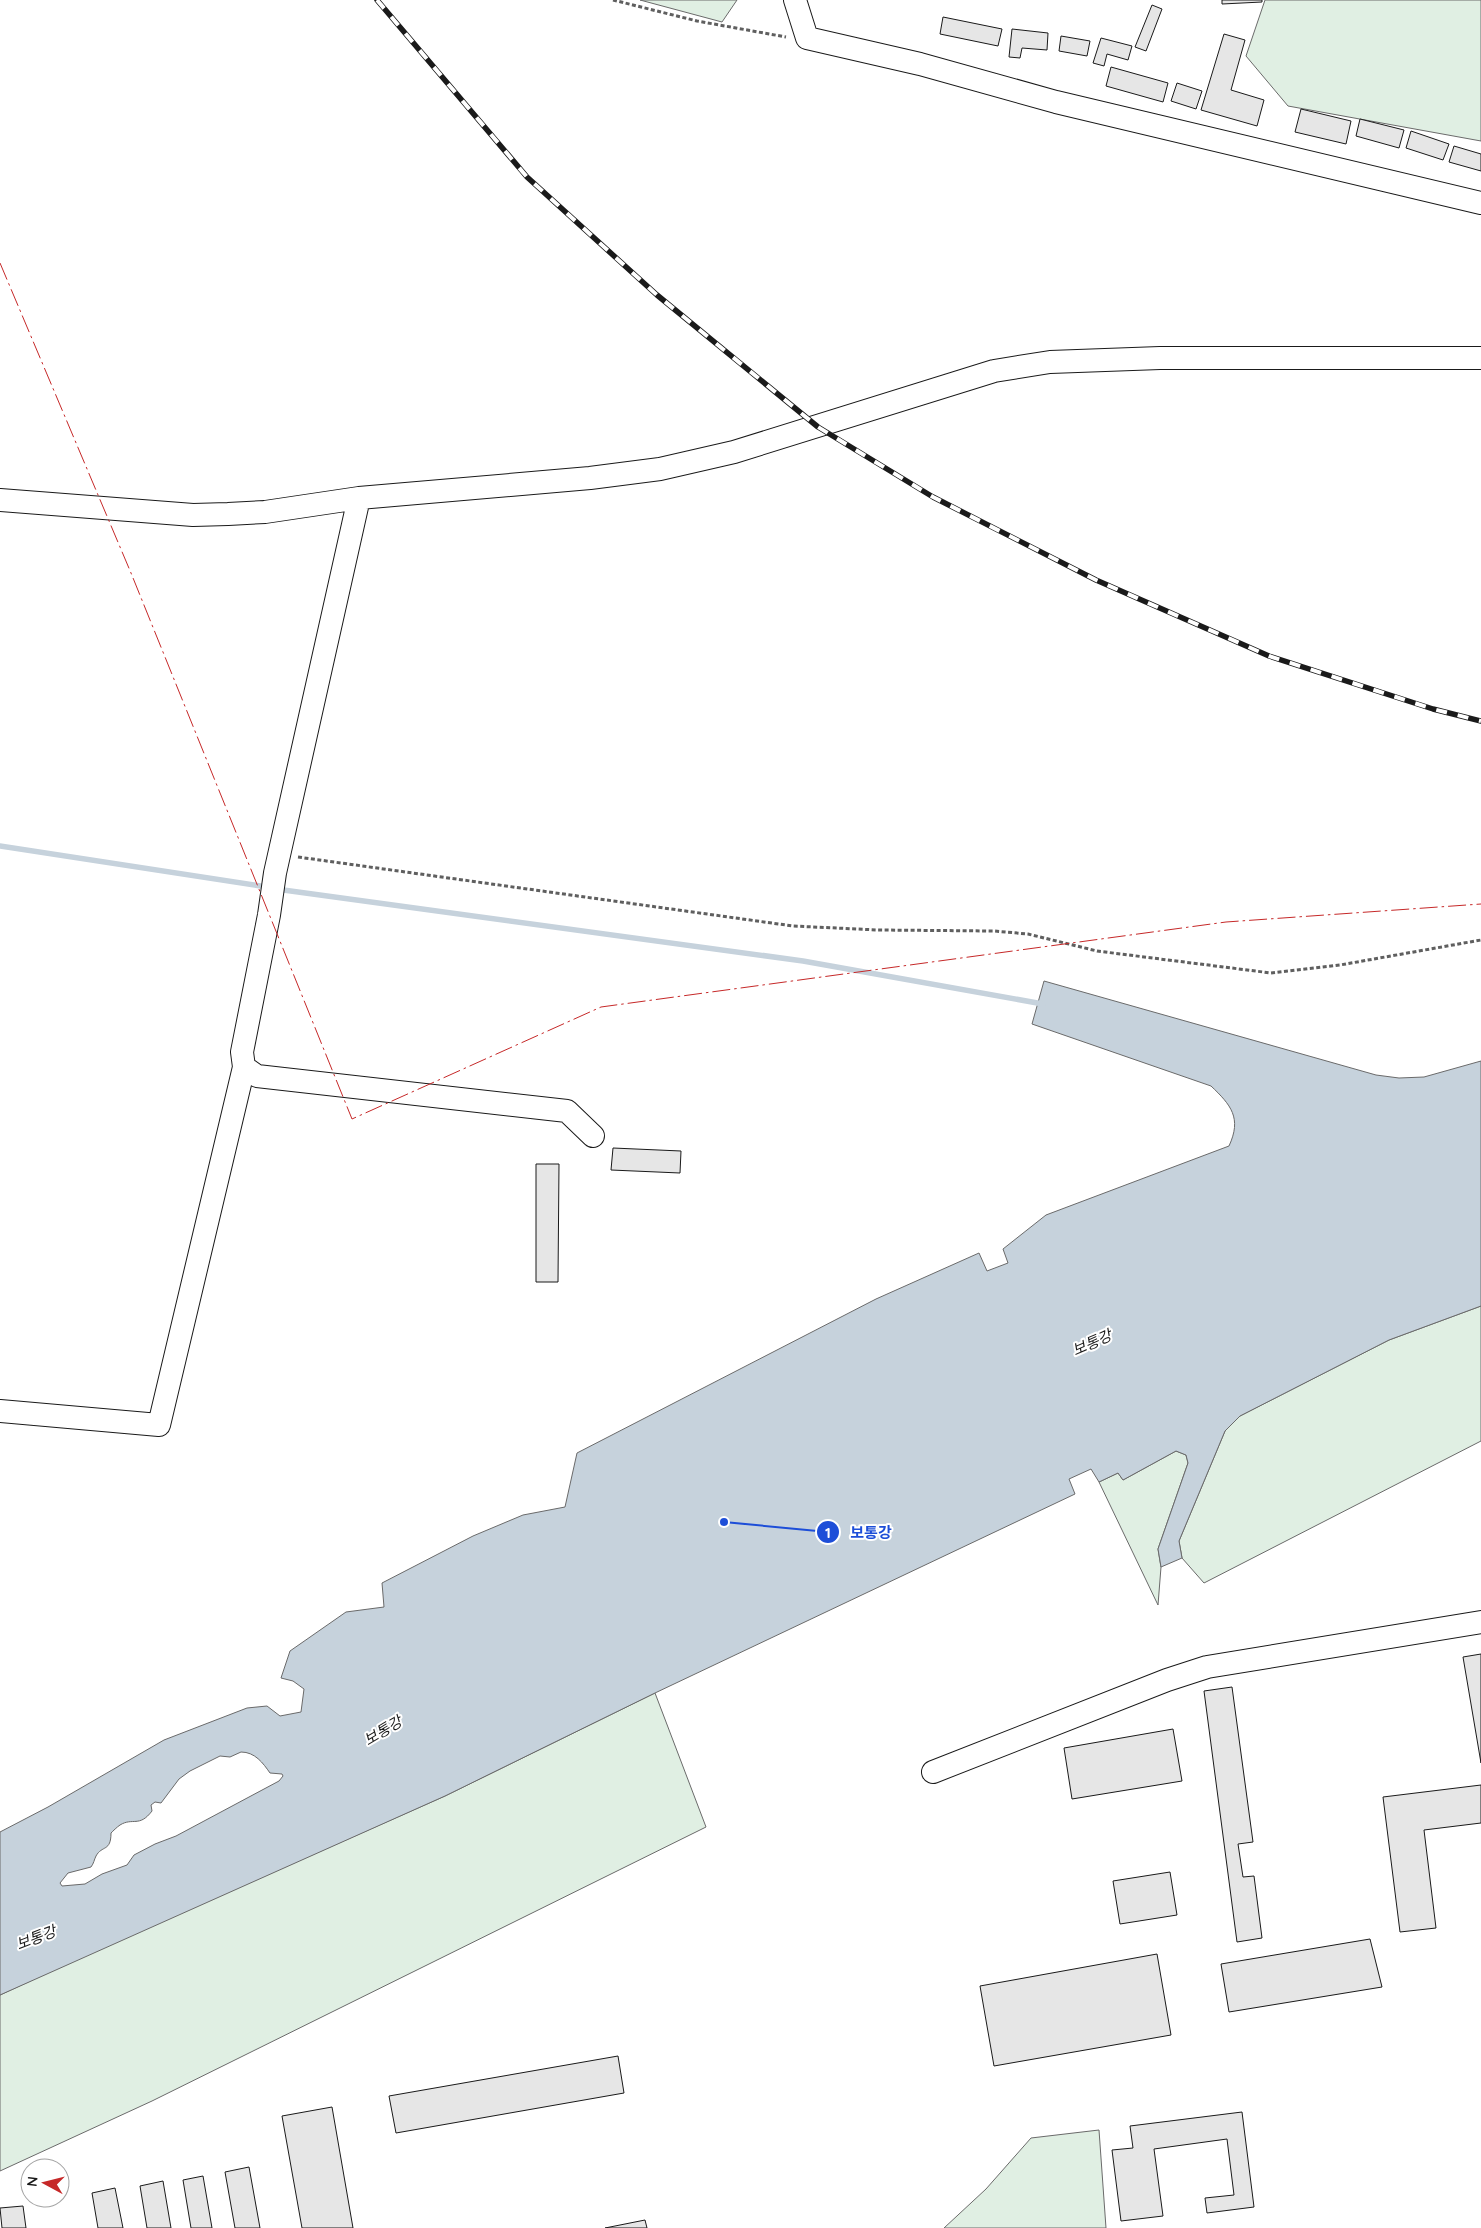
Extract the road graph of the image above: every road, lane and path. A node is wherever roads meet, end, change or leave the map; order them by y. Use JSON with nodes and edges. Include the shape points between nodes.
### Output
{"nodes":[{"id":1,"x":613,"y":0,"type":"edge"},
{"id":2,"x":794,"y":0,"type":"edge"},
{"id":3,"x":807,"y":38,"type":"junction"},
{"id":4,"x":1481,"y":202,"type":"edge"},
{"id":5,"x":1481,"y":358,"type":"edge"},
{"id":6,"x":359,"y":498,"type":"junction"},
{"id":7,"x":0,"y":500,"type":"edge"},
{"id":8,"x":278,"y":864,"type":"junction"},
{"id":9,"x":1481,"y":940,"type":"edge"},
{"id":10,"x":244,"y":1067,"type":"junction"},
{"id":11,"x":593,"y":1136,"type":"dead end"},
{"id":12,"x":0,"y":1411,"type":"edge"},
{"id":13,"x":1481,"y":1622,"type":"edge"},
{"id":14,"x":932,"y":1772,"type":"dead end"}],
"edges":[{"from":1,"to":3,"type":"path","via":[[697,21],[774,36]]},
{"from":2,"to":3,"type":"street"},
{"from":3,"to":4,"type":"street","via":[[920,64],[1065,105]]},
{"from":5,"to":6,"type":"street","via":[[1160,358],[1043,362],[994,371],[734,452],[660,470]]},
{"from":6,"to":7,"type":"street","via":[[265,512],[193,515]]},
{"from":6,"to":8,"type":"street"},
{"from":8,"to":9,"type":"path","via":[[793,926],[1028,934],[1097,951],[1272,974]]},
{"from":8,"to":10,"type":"street","via":[[242,1052]]},
{"from":10,"to":11,"type":"street","via":[[257,1076],[567,1111]]},
{"from":10,"to":12,"type":"street","via":[[159,1425]]},
{"from":13,"to":14,"type":"street","via":[[1207,1667]]}]}
